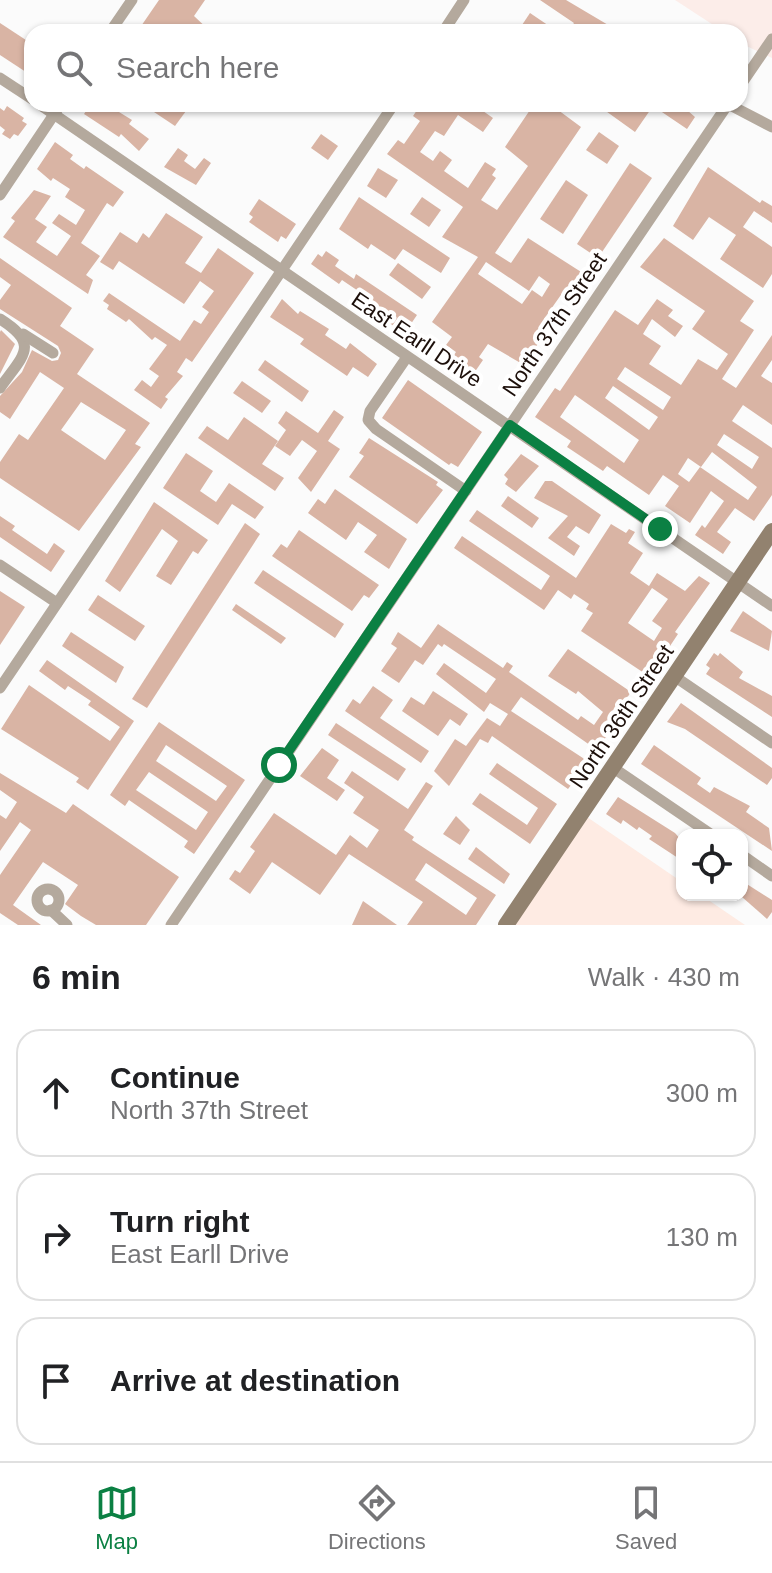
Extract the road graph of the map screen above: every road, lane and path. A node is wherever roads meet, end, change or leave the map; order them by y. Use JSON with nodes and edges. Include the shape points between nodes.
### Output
{"nodes":[{"id":1,"x":132,"y":0,"type":"edge"},
{"id":2,"x":464,"y":0,"type":"edge"},
{"id":3,"x":116,"y":24,"type":"edge"},
{"id":4,"x":448,"y":24,"type":"edge"},
{"id":5,"x":772,"y":39,"type":"edge"},
{"id":6,"x":748,"y":74,"type":"edge"},
{"id":7,"x":0,"y":78,"type":"edge"},
{"id":8,"x":24,"y":94,"type":"edge"},
{"id":9,"x":55,"y":112,"type":"edge"},
{"id":10,"x":61,"y":112,"type":"edge"},
{"id":11,"x":389,"y":112,"type":"edge"},
{"id":12,"x":723,"y":112,"type":"edge"},
{"id":13,"x":743,"y":112,"type":"edge"},
{"id":14,"x":772,"y":127,"type":"edge"},
{"id":15,"x":0,"y":195,"type":"edge"},
{"id":16,"x":281,"y":271,"type":"junction"},
{"id":17,"x":0,"y":319,"type":"edge"},
{"id":18,"x":22,"y":334,"type":"junction"},
{"id":19,"x":53,"y":353,"type":"dead end"},
{"id":20,"x":407,"y":357,"type":"junction"},
{"id":21,"x":0,"y":388,"type":"edge"},
{"id":22,"x":510,"y":425,"type":"junction"},
{"id":23,"x":466,"y":491,"type":"junction"},
{"id":24,"x":772,"y":531,"type":"edge"},
{"id":25,"x":0,"y":565,"type":"edge"},
{"id":26,"x":737,"y":582,"type":"junction"},
{"id":27,"x":57,"y":603,"type":"junction"},
{"id":28,"x":772,"y":606,"type":"edge"},
{"id":29,"x":674,"y":676,"type":"junction"},
{"id":30,"x":0,"y":688,"type":"edge"},
{"id":31,"x":772,"y":743,"type":"edge"},
{"id":32,"x":612,"y":767,"type":"junction"},
{"id":33,"x":703,"y":829,"type":"edge"},
{"id":34,"x":748,"y":859,"type":"edge"},
{"id":35,"x":772,"y":876,"type":"edge"},
{"id":36,"x":51,"y":910,"type":"dead end"},
{"id":37,"x":67,"y":925,"type":"edge"},
{"id":38,"x":171,"y":925,"type":"edge"},
{"id":39,"x":506,"y":925,"type":"edge"}],
"edges":[{"from":1,"to":3,"type":"street"},
{"from":2,"to":4,"type":"street"},
{"from":5,"to":6,"type":"street"},
{"from":7,"to":8,"type":"street"},
{"from":9,"to":15,"type":"street"},
{"from":10,"to":16,"type":"street","name":"East Earll Drive"},
{"from":11,"to":16,"type":"street"},
{"from":12,"to":22,"type":"street","name":"North 37th Street"},
{"from":13,"to":14,"type":"street"},
{"from":16,"to":20,"type":"street","name":"East Earll Drive"},
{"from":16,"to":27,"type":"street"},
{"from":17,"to":18,"type":"street"},
{"from":18,"to":19,"type":"street"},
{"from":18,"to":21,"type":"street","via":[[22,356]]},
{"from":20,"to":22,"type":"street","name":"East Earll Drive"},
{"from":20,"to":23,"type":"street","via":[[368,420]]},
{"from":22,"to":23,"type":"street","name":"North 37th Street"},
{"from":22,"to":26,"type":"street","name":"East Earll Drive"},
{"from":23,"to":38,"type":"street","name":"North 37th Street"},
{"from":24,"to":26,"type":"main road","name":"North 36th Street"},
{"from":25,"to":27,"type":"street"},
{"from":26,"to":28,"type":"street","name":"East Earll Drive"},
{"from":26,"to":29,"type":"main road","name":"North 36th Street"},
{"from":27,"to":30,"type":"street"},
{"from":29,"to":31,"type":"street"},
{"from":29,"to":32,"type":"main road","name":"North 36th Street"},
{"from":32,"to":33,"type":"street"},
{"from":32,"to":39,"type":"main road","name":"North 36th Street"},
{"from":34,"to":35,"type":"street"},
{"from":36,"to":37,"type":"street"}]}
